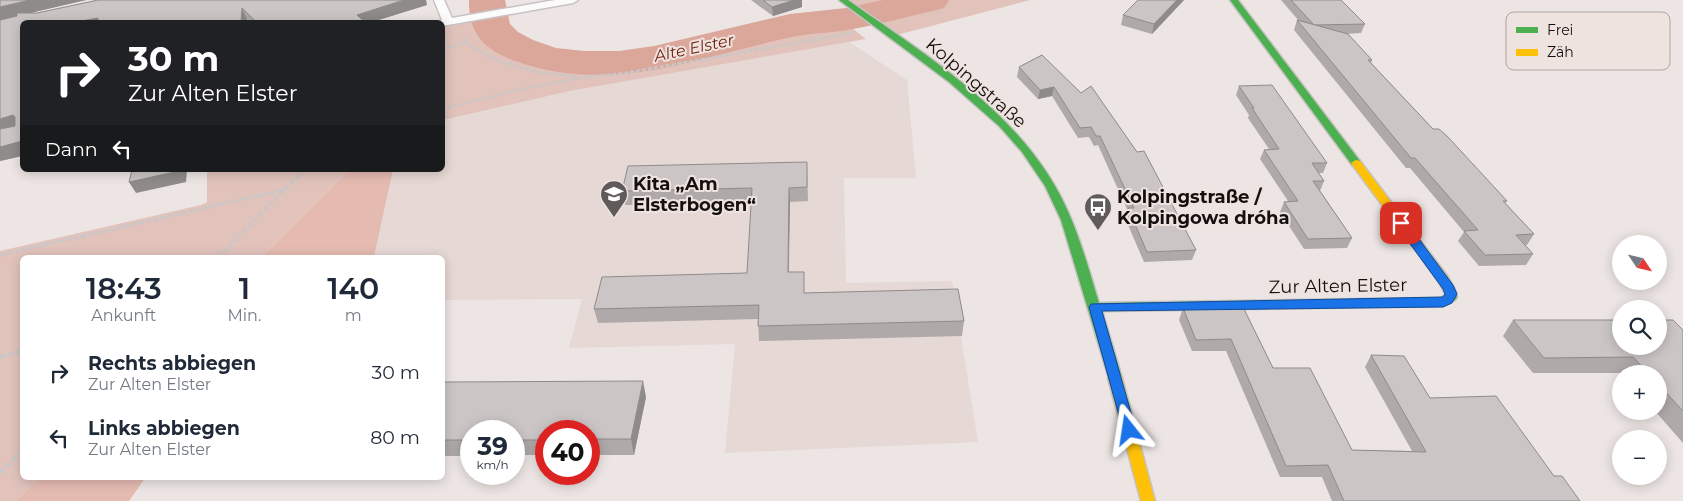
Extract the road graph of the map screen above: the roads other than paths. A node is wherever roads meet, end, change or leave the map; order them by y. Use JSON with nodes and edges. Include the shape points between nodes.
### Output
{"nodes":[{"id":1,"x":439,"y":0,"type":"edge"},
{"id":2,"x":573,"y":0,"type":"edge"},
{"id":3,"x":1234,"y":0,"type":"edge"},
{"id":4,"x":845,"y":2,"type":"edge"},
{"id":5,"x":444,"y":20,"type":"edge"},
{"id":6,"x":445,"y":22,"type":"edge"},
{"id":7,"x":1095,"y":307,"type":"junction"},
{"id":8,"x":1148,"y":501,"type":"edge"}],
"edges":[{"from":1,"to":5,"type":"lane"},
{"from":2,"to":6,"type":"lane"},
{"from":3,"to":7,"type":"street","name":"Zur Alten Elster","via":[[1444,280],[1451,297],[1443,302]]},
{"from":4,"to":7,"type":"street","name":"Kolpingstraße","via":[[946,74],[996,119],[1036,163],[1051,185],[1068,223]]},
{"from":7,"to":8,"type":"street","name":"Kolpingstraße"}]}
